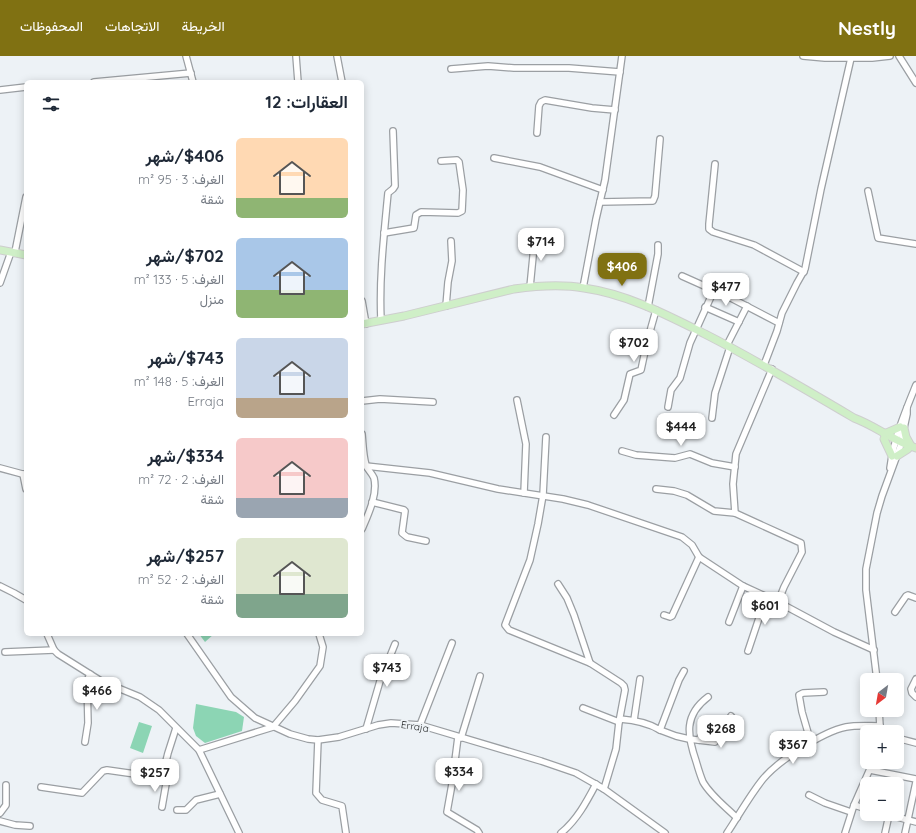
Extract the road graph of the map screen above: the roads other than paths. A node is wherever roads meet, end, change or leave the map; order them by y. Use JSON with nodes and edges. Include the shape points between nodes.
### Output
{"nodes":[{"id":1,"x":186,"y":56,"type":"edge"},
{"id":2,"x":296,"y":56,"type":"edge"},
{"id":3,"x":337,"y":56,"type":"edge"},
{"id":4,"x":622,"y":56,"type":"edge"},
{"id":5,"x":803,"y":56,"type":"edge"},
{"id":6,"x":890,"y":56,"type":"edge"},
{"id":7,"x":899,"y":56,"type":"edge"},
{"id":8,"x":851,"y":58,"type":"junction"},
{"id":9,"x":451,"y":69,"type":"dead end"},
{"id":10,"x":620,"y":72,"type":"junction"},
{"id":11,"x":191,"y":73,"type":"junction"},
{"id":12,"x":116,"y":80,"type":"edge"},
{"id":13,"x":193,"y":80,"type":"edge"},
{"id":14,"x":298,"y":80,"type":"edge"},
{"id":15,"x":342,"y":80,"type":"edge"},
{"id":16,"x":916,"y":83,"type":"edge"},
{"id":17,"x":24,"y":88,"type":"edge"},
{"id":18,"x":0,"y":90,"type":"edge"},
{"id":19,"x":615,"y":110,"type":"junction"},
{"id":20,"x":393,"y":131,"type":"dead end"},
{"id":21,"x":537,"y":133,"type":"dead end"},
{"id":22,"x":660,"y":140,"type":"dead end"},
{"id":23,"x":494,"y":158,"type":"dead end"},
{"id":24,"x":441,"y":161,"type":"dead end"},
{"id":25,"x":715,"y":164,"type":"dead end"},
{"id":26,"x":603,"y":190,"type":"junction"},
{"id":27,"x":868,"y":191,"type":"dead end"},
{"id":28,"x":600,"y":202,"type":"junction"},
{"id":29,"x":24,"y":205,"type":"edge"},
{"id":30,"x":384,"y":233,"type":"junction"},
{"id":31,"x":535,"y":236,"type":"dead end"},
{"id":32,"x":451,"y":241,"type":"dead end"},
{"id":33,"x":916,"y":244,"type":"edge"},
{"id":34,"x":658,"y":245,"type":"dead end"},
{"id":35,"x":0,"y":250,"type":"edge"},
{"id":36,"x":13,"y":252,"type":"junction"},
{"id":37,"x":24,"y":255,"type":"edge"},
{"id":38,"x":804,"y":272,"type":"junction"},
{"id":39,"x":682,"y":276,"type":"dead end"},
{"id":40,"x":0,"y":283,"type":"edge"},
{"id":41,"x":530,"y":287,"type":"junction"},
{"id":42,"x":583,"y":288,"type":"junction"},
{"id":43,"x":714,"y":290,"type":"junction"},
{"id":44,"x":446,"y":306,"type":"junction"},
{"id":45,"x":747,"y":306,"type":"junction"},
{"id":46,"x":648,"y":307,"type":"junction"},
{"id":47,"x":705,"y":307,"type":"junction"},
{"id":48,"x":656,"y":310,"type":"junction"},
{"id":49,"x":381,"y":320,"type":"junction"},
{"id":50,"x":739,"y":322,"type":"junction"},
{"id":51,"x":779,"y":323,"type":"junction"},
{"id":52,"x":364,"y":324,"type":"edge"},
{"id":53,"x":696,"y":330,"type":"junction"},
{"id":54,"x":728,"y":346,"type":"junction"},
{"id":55,"x":764,"y":365,"type":"junction"},
{"id":56,"x":772,"y":369,"type":"junction"},
{"id":57,"x":916,"y":385,"type":"edge"},
{"id":58,"x":517,"y":400,"type":"dead end"},
{"id":59,"x":364,"y":401,"type":"edge"},
{"id":60,"x":432,"y":402,"type":"dead end"},
{"id":61,"x":668,"y":408,"type":"dead end"},
{"id":62,"x":614,"y":415,"type":"dead end"},
{"id":63,"x":712,"y":418,"type":"dead end"},
{"id":64,"x":902,"y":428,"type":"junction"},
{"id":65,"x":884,"y":436,"type":"junction"},
{"id":66,"x":546,"y":437,"type":"dead end"},
{"id":67,"x":898,"y":444,"type":"junction"},
{"id":68,"x":913,"y":448,"type":"edge"},
{"id":69,"x":364,"y":450,"type":"edge"},
{"id":70,"x":622,"y":451,"type":"dead end"},
{"id":71,"x":895,"y":456,"type":"junction"},
{"id":72,"x":366,"y":466,"type":"junction"},
{"id":73,"x":735,"y":467,"type":"junction"},
{"id":74,"x":0,"y":468,"type":"edge"},
{"id":75,"x":24,"y":474,"type":"edge"},
{"id":76,"x":656,"y":489,"type":"dead end"},
{"id":77,"x":524,"y":493,"type":"junction"},
{"id":78,"x":543,"y":495,"type":"junction"},
{"id":79,"x":372,"y":502,"type":"junction"},
{"id":80,"x":735,"y":513,"type":"junction"},
{"id":81,"x":365,"y":516,"type":"edge"},
{"id":82,"x":426,"y":541,"type":"dead end"},
{"id":83,"x":699,"y":557,"type":"junction"},
{"id":84,"x":558,"y":584,"type":"dead end"},
{"id":85,"x":0,"y":586,"type":"edge"},
{"id":86,"x":744,"y":586,"type":"junction"},
{"id":87,"x":766,"y":597,"type":"junction"},
{"id":88,"x":916,"y":598,"type":"edge"},
{"id":89,"x":24,"y":599,"type":"edge"},
{"id":90,"x":778,"y":602,"type":"junction"},
{"id":91,"x":895,"y":612,"type":"dead end"},
{"id":92,"x":664,"y":615,"type":"dead end"},
{"id":93,"x":729,"y":622,"type":"dead end"},
{"id":94,"x":48,"y":636,"type":"edge"},
{"id":95,"x":189,"y":636,"type":"edge"},
{"id":96,"x":320,"y":636,"type":"edge"},
{"id":97,"x":452,"y":643,"type":"dead end"},
{"id":98,"x":395,"y":644,"type":"dead end"},
{"id":99,"x":54,"y":650,"type":"junction"},
{"id":100,"x":874,"y":650,"type":"junction"},
{"id":101,"x":748,"y":651,"type":"dead end"},
{"id":102,"x":5,"y":652,"type":"dead end"},
{"id":103,"x":590,"y":663,"type":"junction"},
{"id":104,"x":684,"y":671,"type":"dead end"},
{"id":105,"x":876,"y":673,"type":"edge"},
{"id":106,"x":90,"y":674,"type":"junction"},
{"id":107,"x":480,"y":676,"type":"dead end"},
{"id":108,"x":640,"y":679,"type":"dead end"},
{"id":109,"x":916,"y":679,"type":"edge"},
{"id":110,"x":824,"y":692,"type":"dead end"},
{"id":111,"x":708,"y":697,"type":"dead end"},
{"id":112,"x":916,"y":697,"type":"edge"},
{"id":113,"x":583,"y":708,"type":"dead end"},
{"id":114,"x":731,"y":716,"type":"dead end"},
{"id":115,"x":634,"y":720,"type":"junction"},
{"id":116,"x":709,"y":720,"type":"dead end"},
{"id":117,"x":619,"y":721,"type":"junction"},
{"id":118,"x":420,"y":725,"type":"junction"},
{"id":119,"x":860,"y":725,"type":"edge"},
{"id":120,"x":273,"y":727,"type":"junction"},
{"id":121,"x":176,"y":728,"type":"junction"},
{"id":122,"x":366,"y":729,"type":"junction"},
{"id":123,"x":660,"y":730,"type":"junction"},
{"id":124,"x":459,"y":738,"type":"junction"},
{"id":125,"x":689,"y":739,"type":"junction"},
{"id":126,"x":318,"y":740,"type":"junction"},
{"id":127,"x":699,"y":740,"type":"junction"},
{"id":128,"x":904,"y":740,"type":"edge"},
{"id":129,"x":86,"y":742,"type":"dead end"},
{"id":130,"x":811,"y":743,"type":"junction"},
{"id":131,"x":916,"y":743,"type":"edge"},
{"id":132,"x":199,"y":750,"type":"junction"},
{"id":133,"x":870,"y":770,"type":"joint"},
{"id":134,"x":162,"y":776,"type":"junction"},
{"id":135,"x":916,"y":779,"type":"edge"},
{"id":136,"x":916,"y":782,"type":"edge"},
{"id":137,"x":596,"y":784,"type":"junction"},
{"id":138,"x":6,"y":785,"type":"dead end"},
{"id":139,"x":41,"y":788,"type":"dead end"},
{"id":140,"x":604,"y":789,"type":"junction"},
{"id":141,"x":220,"y":794,"type":"junction"},
{"id":142,"x":809,"y":795,"type":"dead end"},
{"id":143,"x":854,"y":805,"type":"junction"},
{"id":144,"x":162,"y":807,"type":"dead end"},
{"id":145,"x":860,"y":807,"type":"edge"},
{"id":146,"x":177,"y":810,"type":"dead end"},
{"id":147,"x":851,"y":812,"type":"junction"},
{"id":148,"x":0,"y":813,"type":"edge"},
{"id":149,"x":737,"y":818,"type":"junction"},
{"id":150,"x":904,"y":819,"type":"edge"},
{"id":151,"x":907,"y":820,"type":"junction"},
{"id":152,"x":0,"y":821,"type":"edge"},
{"id":153,"x":886,"y":821,"type":"edge"},
{"id":154,"x":916,"y":822,"type":"edge"},
{"id":155,"x":30,"y":826,"type":"dead end"},
{"id":156,"x":239,"y":833,"type":"edge"},
{"id":157,"x":346,"y":833,"type":"edge"},
{"id":158,"x":479,"y":833,"type":"edge"},
{"id":159,"x":561,"y":833,"type":"edge"},
{"id":160,"x":666,"y":833,"type":"edge"},
{"id":161,"x":727,"y":833,"type":"edge"},
{"id":162,"x":845,"y":833,"type":"edge"},
{"id":163,"x":885,"y":833,"type":"edge"},
{"id":164,"x":905,"y":833,"type":"edge"}],
"edges":[{"from":1,"to":11,"type":"street"},
{"from":2,"to":14,"type":"street"},
{"from":3,"to":15,"type":"street"},
{"from":4,"to":10,"type":"street"},
{"from":5,"to":8,"type":"street"},
{"from":6,"to":8,"type":"street"},
{"from":7,"to":16,"type":"street"},
{"from":8,"to":38,"type":"street"},
{"from":9,"to":10,"type":"street","via":[[488,66]]},
{"from":10,"to":19,"type":"street"},
{"from":11,"to":12,"type":"street"},
{"from":11,"to":13,"type":"street"},
{"from":17,"to":18,"type":"street"},
{"from":19,"to":21,"type":"street","via":[[545,100],[538,106]]},
{"from":19,"to":26,"type":"street"},
{"from":20,"to":30,"type":"street","via":[[395,186],[388,193]]},
{"from":22,"to":28,"type":"street","via":[[653,201]]},
{"from":23,"to":26,"type":"street","via":[[540,167]]},
{"from":24,"to":30,"type":"street","via":[[459,162],[463,190],[462,211],[421,212],[416,215],[414,228]]},
{"from":25,"to":38,"type":"street","via":[[709,229],[754,245]]},
{"from":26,"to":28,"type":"street"},
{"from":27,"to":33,"type":"street","via":[[878,238]]},
{"from":28,"to":42,"type":"street"},
{"from":29,"to":36,"type":"street"},
{"from":30,"to":49,"type":"street"},
{"from":31,"to":41,"type":"street"},
{"from":32,"to":44,"type":"street","via":[[452,261]]},
{"from":34,"to":46,"type":"street"},
{"from":35,"to":36,"type":"main road"},
{"from":36,"to":37,"type":"main road"},
{"from":36,"to":40,"type":"street"},
{"from":38,"to":51,"type":"street","via":[[788,299]]},
{"from":39,"to":43,"type":"street"},
{"from":41,"to":42,"type":"main road"},
{"from":41,"to":44,"type":"main road"},
{"from":42,"to":46,"type":"main road","via":[[621,297]]},
{"from":43,"to":45,"type":"street"},
{"from":43,"to":47,"type":"street"},
{"from":44,"to":49,"type":"main road"},
{"from":45,"to":50,"type":"street"},
{"from":45,"to":51,"type":"street"},
{"from":46,"to":48,"type":"main road"},
{"from":47,"to":50,"type":"street"},
{"from":47,"to":53,"type":"street"},
{"from":48,"to":53,"type":"main road"},
{"from":48,"to":62,"type":"street","via":[[641,370],[630,374],[624,400]]},
{"from":49,"to":52,"type":"main road"},
{"from":50,"to":54,"type":"street"},
{"from":51,"to":55,"type":"street"},
{"from":53,"to":54,"type":"main road"},
{"from":53,"to":61,"type":"street","via":[[680,378],[671,390]]},
{"from":54,"to":55,"type":"main road"},
{"from":54,"to":63,"type":"street","via":[[715,393]]},
{"from":55,"to":56,"type":"main road"},
{"from":56,"to":65,"type":"main road","via":[[860,424]]},
{"from":56,"to":73,"type":"street","via":[[736,454]]},
{"from":57,"to":64,"type":"street"},
{"from":58,"to":77,"type":"street","via":[[526,444]]},
{"from":59,"to":60,"type":"street","via":[[380,399]]},
{"from":64,"to":65,"type":"main road"},
{"from":64,"to":67,"type":"street"},
{"from":64,"to":68,"type":"main road"},
{"from":65,"to":67,"type":"main road"},
{"from":65,"to":71,"type":"main road"},
{"from":66,"to":78,"type":"street"},
{"from":67,"to":68,"type":"main road"},
{"from":67,"to":71,"type":"street"},
{"from":68,"to":71,"type":"main road"},
{"from":69,"to":72,"type":"street"},
{"from":70,"to":73,"type":"street","via":[[636,455],[674,458],[690,454],[712,463]]},
{"from":71,"to":100,"type":"street","via":[[876,518],[866,569],[866,596]]},
{"from":72,"to":77,"type":"street","via":[[430,474]]},
{"from":72,"to":79,"type":"street","via":[[374,478]]},
{"from":73,"to":80,"type":"street"},
{"from":74,"to":75,"type":"street"},
{"from":76,"to":80,"type":"street","via":[[687,495],[714,511]]},
{"from":77,"to":78,"type":"street"},
{"from":78,"to":83,"type":"street","via":[[588,505],[682,537],[692,544]]},
{"from":78,"to":103,"type":"street","via":[[530,560],[505,625],[509,630]]},
{"from":79,"to":81,"type":"street"},
{"from":79,"to":82,"type":"street","via":[[404,510],[402,533],[407,537]]},
{"from":80,"to":90,"type":"street","via":[[801,543],[802,552]]},
{"from":83,"to":86,"type":"street"},
{"from":83,"to":92,"type":"street","via":[[672,616]]},
{"from":84,"to":103,"type":"street","via":[[574,615]]},
{"from":85,"to":89,"type":"street"},
{"from":86,"to":87,"type":"street"},
{"from":86,"to":93,"type":"street"},
{"from":87,"to":90,"type":"street"},
{"from":87,"to":101,"type":"street"},
{"from":88,"to":91,"type":"street","via":[[906,596]]},
{"from":90,"to":100,"type":"street"},
{"from":94,"to":99,"type":"street"},
{"from":95,"to":120,"type":"street","name":"Erraja","via":[[231,697],[255,718]]},
{"from":96,"to":120,"type":"street","via":[[323,647],[320,666]]},
{"from":97,"to":118,"type":"street"},
{"from":98,"to":122,"type":"street","via":[[380,681]]},
{"from":99,"to":102,"type":"street"},
{"from":99,"to":106,"type":"street"},
{"from":100,"to":105,"type":"street"},
{"from":103,"to":117,"type":"street","via":[[624,686]]},
{"from":104,"to":123,"type":"street"},
{"from":106,"to":121,"type":"street","via":[[148,702]]},
{"from":106,"to":129,"type":"street","via":[[87,681]]},
{"from":107,"to":124,"type":"street"},
{"from":108,"to":115,"type":"street"},
{"from":109,"to":112,"type":"street","via":[[911,689]]},
{"from":110,"to":130,"type":"street","via":[[800,695]]},
{"from":111,"to":125,"type":"street","via":[[696,707],[689,727]]},
{"from":113,"to":117,"type":"street"},
{"from":114,"to":127,"type":"street","via":[[717,741],[712,743]]},
{"from":115,"to":117,"type":"street"},
{"from":115,"to":123,"type":"street"},
{"from":116,"to":127,"type":"street"},
{"from":117,"to":140,"type":"street","via":[[616,749]]},
{"from":118,"to":122,"type":"street","name":"Erraja","via":[[391,723]]},
{"from":118,"to":124,"type":"street","name":"Erraja"},
{"from":119,"to":130,"type":"street","via":[[834,731]]},
{"from":120,"to":126,"type":"street","name":"Erraja","via":[[290,734]]},
{"from":120,"to":132,"type":"street"},
{"from":121,"to":132,"type":"street"},
{"from":121,"to":134,"type":"street"},
{"from":122,"to":126,"type":"street","name":"Erraja"},
{"from":123,"to":125,"type":"street"},
{"from":124,"to":137,"type":"street","name":"Erraja","via":[[541,761],[576,773]]},
{"from":124,"to":158,"type":"street","via":[[447,812]]},
{"from":125,"to":127,"type":"street"},
{"from":125,"to":149,"type":"street","via":[[702,781]]},
{"from":126,"to":157,"type":"street","via":[[316,793],[322,800],[342,806]]},
{"from":128,"to":131,"type":"street"},
{"from":130,"to":149,"type":"street","via":[[771,770]]},
{"from":132,"to":141,"type":"street"},
{"from":133,"to":135,"type":"street"},
{"from":133,"to":143,"type":"street"},
{"from":134,"to":139,"type":"street","via":[[159,778],[107,770],[82,793]]},
{"from":134,"to":144,"type":"street","via":[[166,784]]},
{"from":136,"to":151,"type":"street"},
{"from":137,"to":140,"type":"street","name":"Erraja"},
{"from":137,"to":159,"type":"street","via":[[585,805]]},
{"from":138,"to":148,"type":"street","via":[[6,806]]},
{"from":140,"to":160,"type":"street","name":"Erraja"},
{"from":141,"to":146,"type":"street","via":[[196,800],[186,810]]},
{"from":141,"to":156,"type":"street"},
{"from":142,"to":147,"type":"street"},
{"from":143,"to":145,"type":"street"},
{"from":143,"to":147,"type":"street"},
{"from":147,"to":162,"type":"street"},
{"from":149,"to":161,"type":"street"},
{"from":150,"to":151,"type":"street"},
{"from":151,"to":154,"type":"street"},
{"from":151,"to":164,"type":"street"},
{"from":152,"to":155,"type":"street"},
{"from":153,"to":163,"type":"street"}]}
